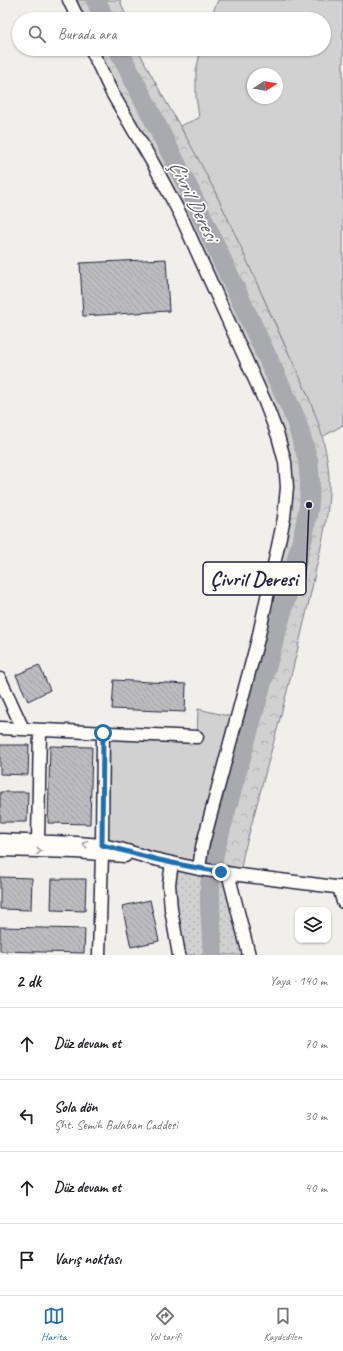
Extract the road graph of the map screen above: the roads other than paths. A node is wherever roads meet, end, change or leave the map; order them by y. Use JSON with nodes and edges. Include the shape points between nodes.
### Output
{"nodes":[{"id":1,"x":69,"y":0,"type":"edge"},
{"id":2,"x":75,"y":12,"type":"edge"},
{"id":3,"x":95,"y":56,"type":"edge"},
{"id":4,"x":0,"y":679,"type":"edge"},
{"id":5,"x":0,"y":728,"type":"edge"},
{"id":6,"x":23,"y":729,"type":"junction"},
{"id":7,"x":40,"y":730,"type":"junction"},
{"id":8,"x":103,"y":733,"type":"junction"},
{"id":9,"x":197,"y":737,"type":"dead end"},
{"id":10,"x":0,"y":840,"type":"edge"},
{"id":11,"x":38,"y":841,"type":"junction"},
{"id":12,"x":0,"y":850,"type":"edge"},
{"id":13,"x":102,"y":850,"type":"junction"},
{"id":14,"x":172,"y":863,"type":"junction"},
{"id":15,"x":201,"y":869,"type":"junction"},
{"id":16,"x":224,"y":872,"type":"junction"},
{"id":17,"x":341,"y":888,"type":"edge"},
{"id":18,"x":343,"y":902,"type":"edge"},
{"id":19,"x":99,"y":955,"type":"edge"},
{"id":20,"x":179,"y":955,"type":"edge"},
{"id":21,"x":249,"y":955,"type":"edge"}],
"edges":[{"from":1,"to":2,"type":"street"},
{"from":3,"to":15,"type":"street","via":[[115,98],[183,220],[265,402],[285,462],[288,487],[284,518],[258,639],[202,847]]},
{"from":4,"to":6,"type":"street"},
{"from":5,"to":6,"type":"street"},
{"from":6,"to":7,"type":"street"},
{"from":7,"to":8,"type":"street"},
{"from":7,"to":11,"type":"street"},
{"from":8,"to":9,"type":"street"},
{"from":8,"to":13,"type":"street"},
{"from":10,"to":11,"type":"street"},
{"from":13,"to":11,"type":"street","one_way":true},
{"from":12,"to":13,"type":"street","one_way":true},
{"from":13,"to":14,"type":"street","via":[[120,849]]},
{"from":13,"to":19,"type":"street"},
{"from":14,"to":15,"type":"street"},
{"from":14,"to":20,"type":"street","via":[[169,884]]},
{"from":15,"to":16,"type":"street"},
{"from":16,"to":17,"type":"street"},
{"from":16,"to":21,"type":"street"},
{"from":17,"to":18,"type":"street"}]}
